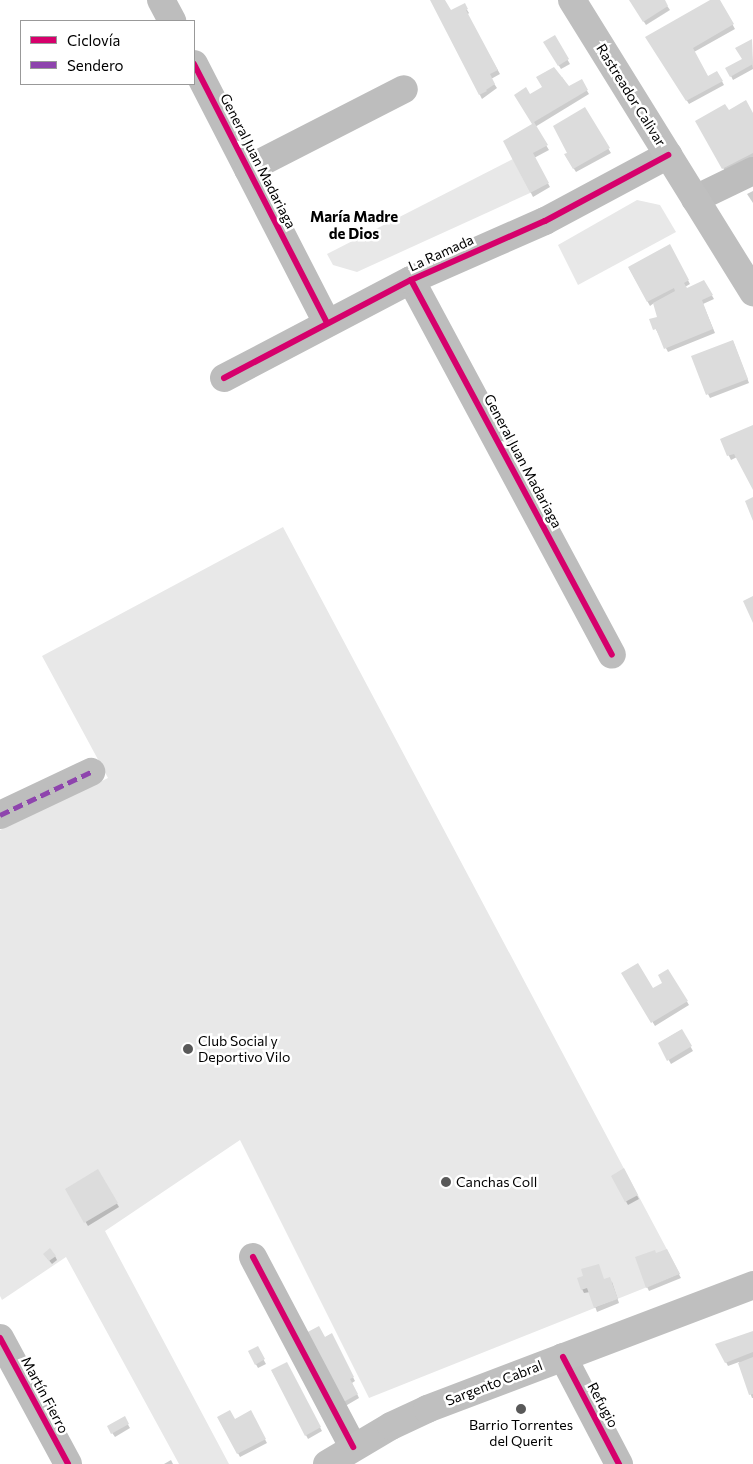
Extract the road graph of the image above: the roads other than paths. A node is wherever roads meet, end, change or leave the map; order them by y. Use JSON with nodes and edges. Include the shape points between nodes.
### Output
{"nodes":[{"id":1,"x":161,"y":0,"type":"edge"},
{"id":2,"x":572,"y":0,"type":"edge"},
{"id":3,"x":171,"y":20,"type":"edge"},
{"id":4,"x":195,"y":66,"type":"edge"},
{"id":5,"x":404,"y":89,"type":"dead end"},
{"id":6,"x":668,"y":155,"type":"junction"},
{"id":7,"x":248,"y":169,"type":"junction"},
{"id":8,"x":753,"y":171,"type":"edge"},
{"id":9,"x":695,"y":199,"type":"junction"},
{"id":10,"x":411,"y":280,"type":"junction"},
{"id":11,"x":753,"y":292,"type":"edge"},
{"id":12,"x":327,"y":323,"type":"junction"},
{"id":13,"x":224,"y":378,"type":"dead end"},
{"id":14,"x":612,"y":655,"type":"dead end"},
{"id":15,"x":91,"y":772,"type":"dead end"},
{"id":16,"x":0,"y":815,"type":"edge"},
{"id":17,"x":252,"y":1257,"type":"dead end"},
{"id":18,"x":753,"y":1285,"type":"edge"},
{"id":19,"x":0,"y":1338,"type":"edge"},
{"id":20,"x":564,"y":1357,"type":"junction"},
{"id":21,"x":353,"y":1447,"type":"junction"},
{"id":22,"x":68,"y":1464,"type":"edge"},
{"id":23,"x":327,"y":1464,"type":"edge"},
{"id":24,"x":620,"y":1464,"type":"edge"}],
"edges":[{"from":1,"to":3,"type":"street"},
{"from":2,"to":6,"type":"main road","name":"Rastreador Calivar"},
{"from":4,"to":7,"type":"street","name":"General Juan Madariaga"},
{"from":5,"to":7,"type":"street"},
{"from":6,"to":9,"type":"main road","name":"Rastreador Calivar"},
{"from":6,"to":10,"type":"street","name":"La Ramada","via":[[545,221]]},
{"from":7,"to":12,"type":"street","name":"General Juan Madariaga"},
{"from":8,"to":9,"type":"street"},
{"from":9,"to":11,"type":"main road","name":"Rastreador Calivar"},
{"from":10,"to":12,"type":"street","name":"La Ramada"},
{"from":10,"to":14,"type":"street","name":"General Juan Madariaga"},
{"from":12,"to":13,"type":"street","name":"La Ramada"},
{"from":15,"to":16,"type":"street"},
{"from":17,"to":21,"type":"street"},
{"from":18,"to":20,"type":"main road","name":"Sargento Cabral"},
{"from":19,"to":22,"type":"street","name":"Martín Fierro"},
{"from":20,"to":21,"type":"main road","name":"Sargento Cabral","via":[[427,1409]]},
{"from":20,"to":24,"type":"street","name":"Refugio"},
{"from":21,"to":23,"type":"main road","name":"Sargento Cabral"}]}
